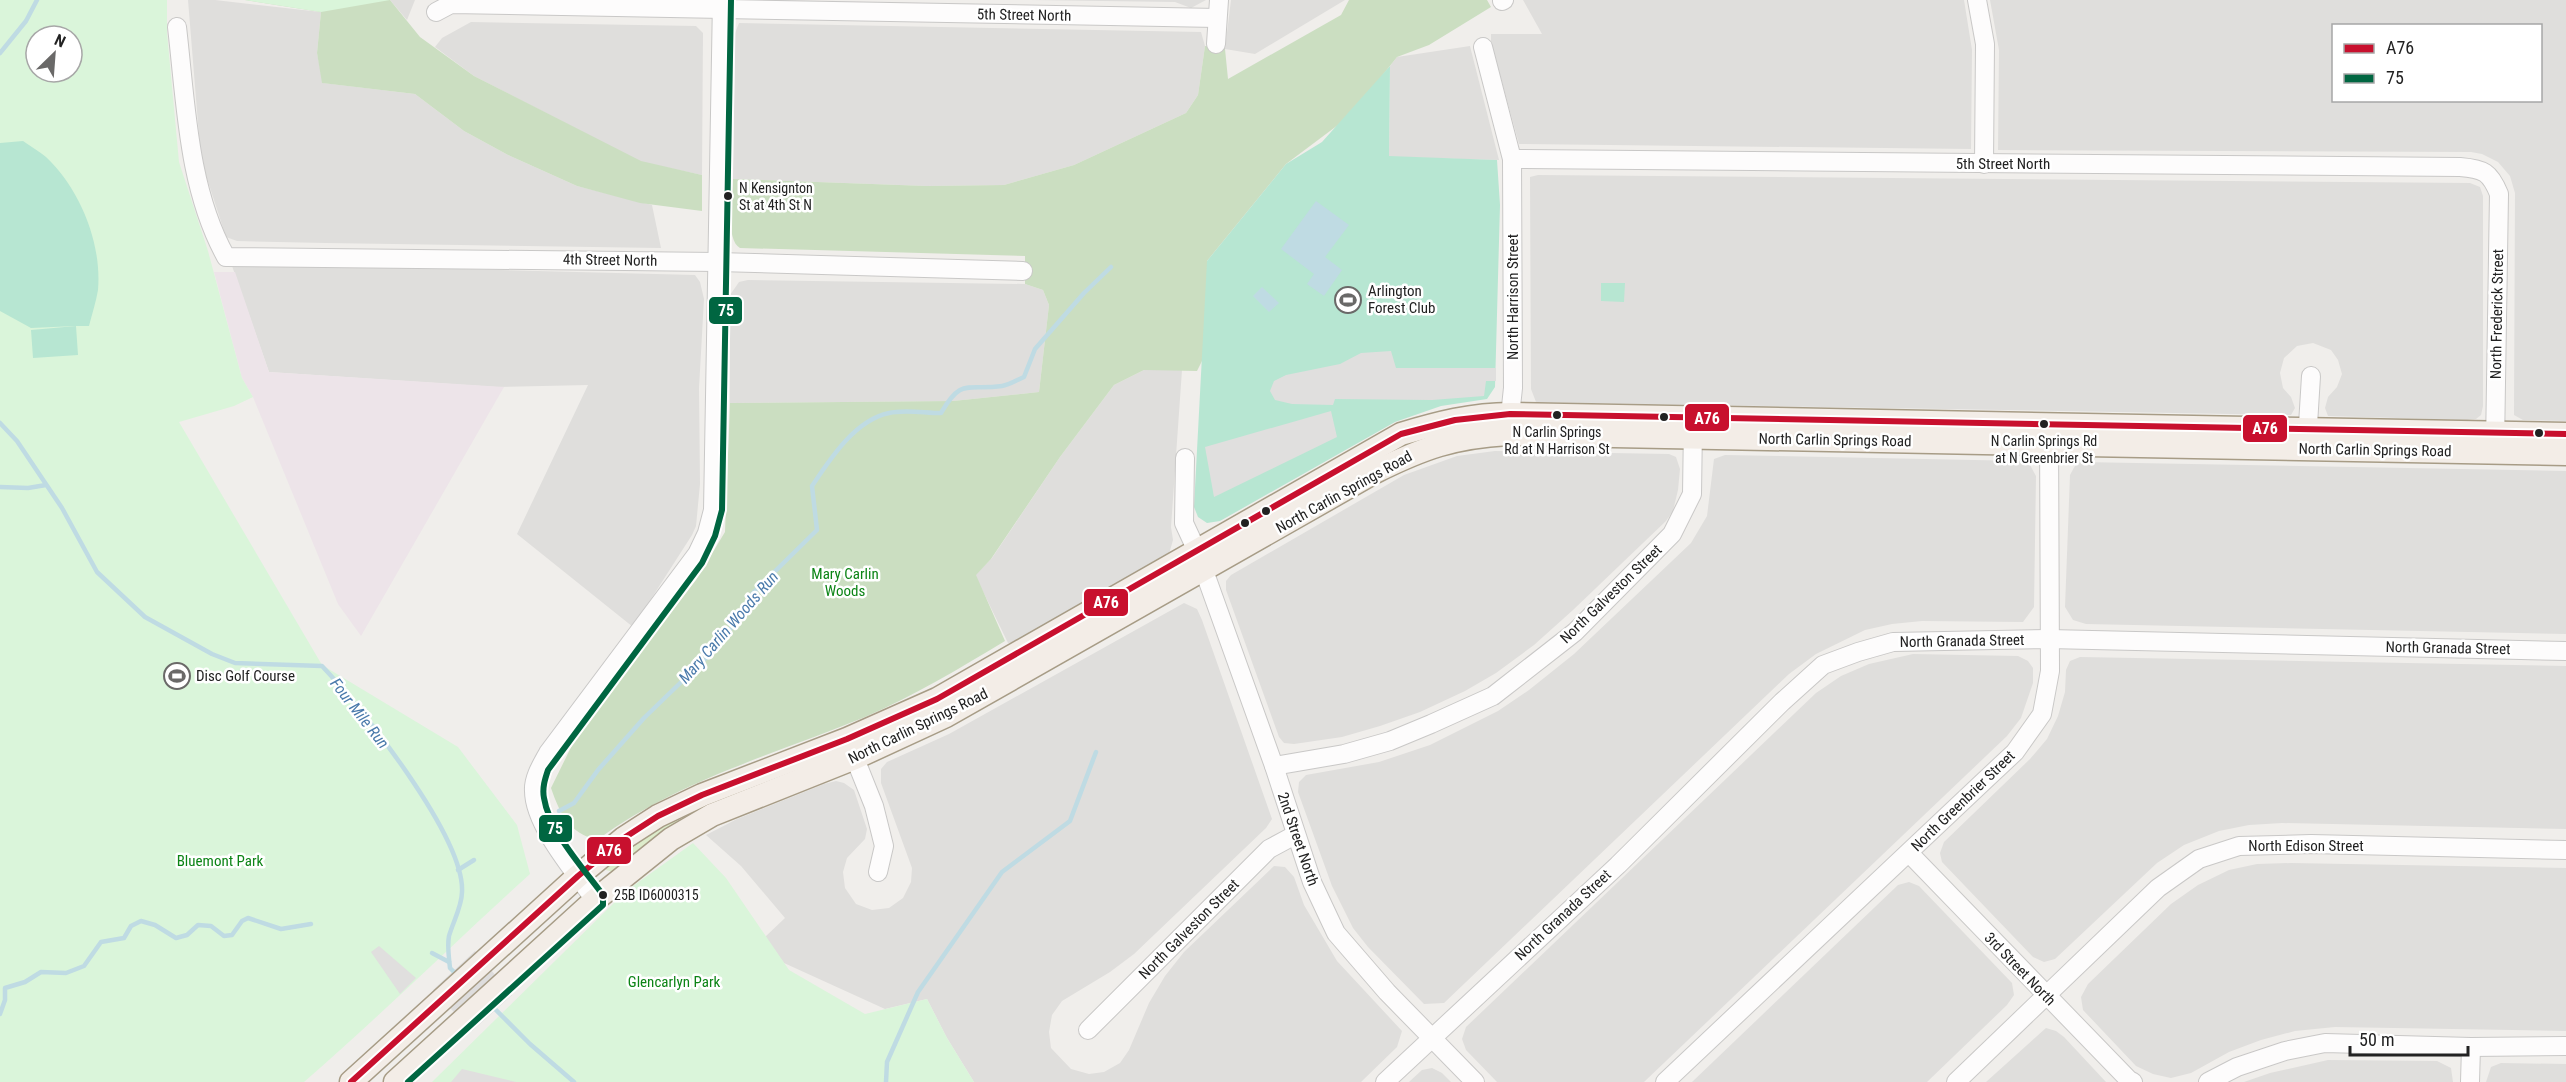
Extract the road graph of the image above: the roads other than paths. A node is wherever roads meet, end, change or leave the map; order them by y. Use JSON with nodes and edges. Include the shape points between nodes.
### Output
{"nodes":[{"id":1,"x":1220,"y":0,"type":"edge"},
{"id":2,"x":1977,"y":0,"type":"edge"},
{"id":3,"x":722,"y":5,"type":"edge"},
{"id":4,"x":436,"y":12,"type":"dead end"},
{"id":5,"x":1217,"y":18,"type":"junction"},
{"id":6,"x":177,"y":27,"type":"dead end"},
{"id":7,"x":1216,"y":44,"type":"dead end"},
{"id":8,"x":1483,"y":47,"type":"dead end"},
{"id":9,"x":1512,"y":159,"type":"junction"},
{"id":10,"x":1984,"y":164,"type":"junction"},
{"id":11,"x":2492,"y":177,"type":"joint"},
{"id":12,"x":718,"y":262,"type":"junction"},
{"id":13,"x":1023,"y":271,"type":"dead end"},
{"id":14,"x":2311,"y":376,"type":"dead end"},
{"id":15,"x":1509,"y":424,"type":"junction"},
{"id":16,"x":1693,"y":428,"type":"junction"},
{"id":17,"x":2049,"y":434,"type":"junction"},
{"id":18,"x":2566,"y":434,"type":"edge"},
{"id":19,"x":2307,"y":439,"type":"junction"},
{"id":20,"x":2496,"y":442,"type":"junction"},
{"id":21,"x":2566,"y":454,"type":"edge"},
{"id":22,"x":1185,"y":458,"type":"dead end"},
{"id":23,"x":1200,"y":561,"type":"junction"},
{"id":24,"x":2049,"y":639,"type":"junction"},
{"id":25,"x":2566,"y":651,"type":"edge"},
{"id":26,"x":851,"y":748,"type":"junction"},
{"id":27,"x":1274,"y":766,"type":"junction"},
{"id":28,"x":1295,"y":835,"type":"junction"},
{"id":29,"x":2566,"y":850,"type":"edge"},
{"id":30,"x":1909,"y":853,"type":"junction"},
{"id":31,"x":878,"y":872,"type":"dead end"},
{"id":32,"x":578,"y":876,"type":"junction"},
{"id":33,"x":595,"y":900,"type":"junction"},
{"id":34,"x":2046,"y":996,"type":"junction"},
{"id":35,"x":1088,"y":1030,"type":"dead end"},
{"id":36,"x":1432,"y":1036,"type":"junction"},
{"id":37,"x":2566,"y":1046,"type":"edge"},
{"id":38,"x":2471,"y":1047,"type":"junction"},
{"id":39,"x":351,"y":1082,"type":"edge"},
{"id":40,"x":394,"y":1082,"type":"edge"},
{"id":41,"x":1385,"y":1082,"type":"edge"},
{"id":42,"x":1475,"y":1082,"type":"edge"},
{"id":43,"x":1665,"y":1082,"type":"edge"},
{"id":44,"x":1956,"y":1082,"type":"edge"},
{"id":45,"x":2133,"y":1082,"type":"edge"},
{"id":46,"x":2208,"y":1082,"type":"edge"},
{"id":47,"x":2470,"y":1082,"type":"edge"}],
"edges":[{"from":1,"to":5,"type":"street"},
{"from":2,"to":10,"type":"street","via":[[1985,45]]},
{"from":3,"to":4,"type":"street","name":"5th Street North","via":[[451,4]]},
{"from":3,"to":5,"type":"street","name":"5th Street North"},
{"from":3,"to":12,"type":"street"},
{"from":5,"to":7,"type":"street"},
{"from":6,"to":12,"type":"street","name":"4th Street North","via":[[194,161],[211,231],[226,257]]},
{"from":8,"to":9,"type":"street","name":"North Harrison Street"},
{"from":9,"to":10,"type":"street","name":"5th Street North"},
{"from":9,"to":15,"type":"street","name":"North Harrison Street","via":[[1513,388]]},
{"from":10,"to":11,"type":"street","name":"5th Street North","via":[[2460,167],[2478,169]]},
{"from":11,"to":20,"type":"street","name":"North Frederick Street","via":[[2499,194]]},
{"from":12,"to":13,"type":"street","name":"4th Street North"},
{"from":12,"to":32,"type":"street","via":[[713,510],[707,533],[694,558],[548,753],[533,791],[547,829]]},
{"from":14,"to":19,"type":"street"},
{"from":15,"to":16,"type":"main road","name":"North Carlin Springs Road"},
{"from":15,"to":23,"type":"main road","name":"North Carlin Springs Road","via":[[1409,454]]},
{"from":16,"to":17,"type":"main road","name":"North Carlin Springs Road"},
{"from":16,"to":27,"type":"street","name":"North Galveston Street","via":[[1692,494],[1672,534],[1575,632],[1493,696],[1431,724],[1344,754]]},
{"from":17,"to":19,"type":"main road","name":"North Carlin Springs Road"},
{"from":17,"to":24,"type":"street","name":"North Greenbrier Street"},
{"from":18,"to":20,"type":"main road","name":"North Carlin Springs Road"},
{"from":19,"to":20,"type":"main road","name":"North Carlin Springs Road"},
{"from":20,"to":21,"type":"main road","name":"North Carlin Springs Road"},
{"from":22,"to":23,"type":"street","name":"2nd Street North","via":[[1184,523]]},
{"from":23,"to":26,"type":"main road","name":"North Carlin Springs Road","via":[[946,716]]},
{"from":23,"to":27,"type":"street","name":"2nd Street North"},
{"from":24,"to":25,"type":"street","name":"North Granada Street"},
{"from":24,"to":30,"type":"street","name":"North Greenbrier Street","via":[[2050,670],[2042,714],[2015,752]]},
{"from":24,"to":36,"type":"street","name":"North Granada Street","via":[[1893,642],[1823,665],[1618,864]]},
{"from":26,"to":31,"type":"street","via":[[874,806],[884,846]]},
{"from":26,"to":32,"type":"main road","name":"North Carlin Springs Road","via":[[702,795],[624,838]]},
{"from":26,"to":33,"type":"main road","name":"North Carlin Springs Road","via":[[671,839]]},
{"from":27,"to":28,"type":"street","name":"2nd Street North"},
{"from":28,"to":35,"type":"street","name":"North Galveston Street","via":[[1269,849]]},
{"from":28,"to":36,"type":"street","name":"2nd Street North","via":[[1336,933]]},
{"from":29,"to":34,"type":"street","name":"North Edison Street","via":[[2240,846],[2199,859],[2158,888]]},
{"from":30,"to":34,"type":"street","name":"3rd Street North"},
{"from":30,"to":43,"type":"street","name":"North Greenbrier Street"},
{"from":32,"to":33,"type":"street"},
{"from":32,"to":39,"type":"main road","name":"North Carlin Springs Road"},
{"from":33,"to":40,"type":"main road","name":"North Carlin Springs Road"},
{"from":34,"to":44,"type":"street","name":"North Edison Street"},
{"from":34,"to":45,"type":"street","name":"3rd Street North"},
{"from":36,"to":41,"type":"street","name":"North Granada Street"},
{"from":36,"to":42,"type":"street","name":"2nd Street North"},
{"from":37,"to":38,"type":"street"},
{"from":38,"to":46,"type":"street","via":[[2325,1043],[2237,1066]]},
{"from":38,"to":47,"type":"street"}]}
